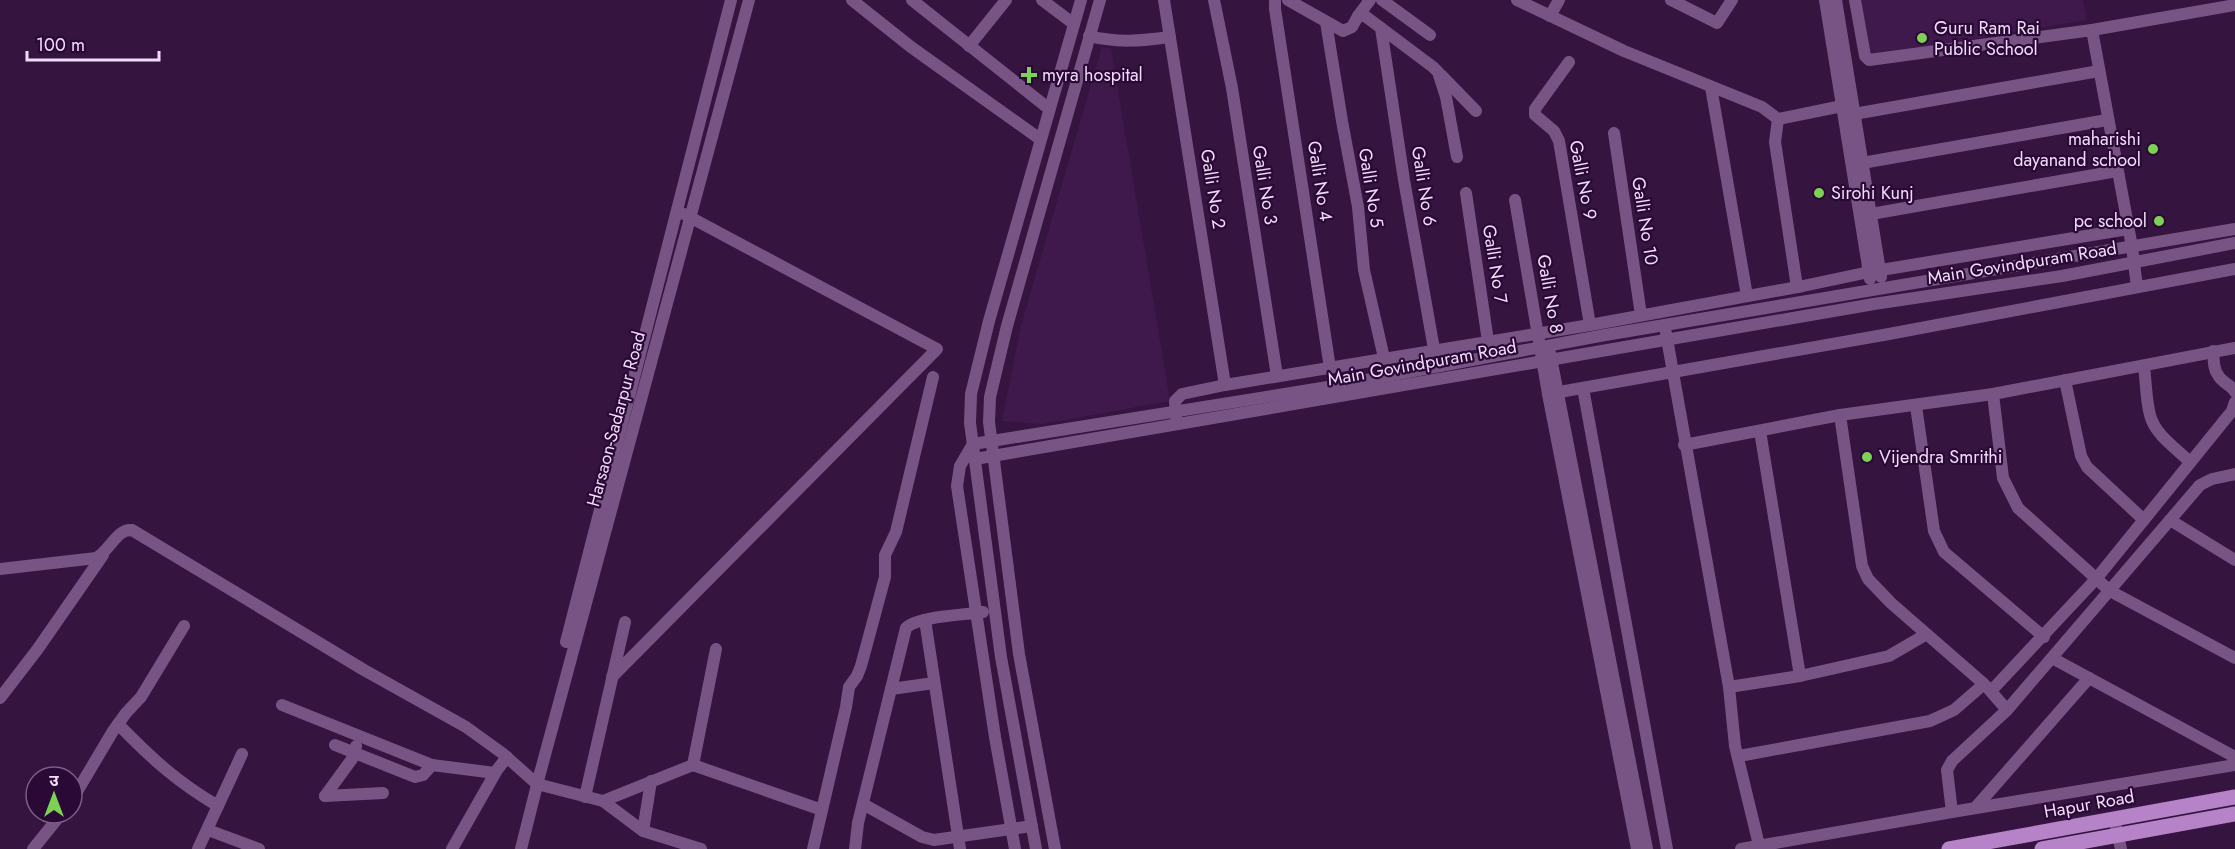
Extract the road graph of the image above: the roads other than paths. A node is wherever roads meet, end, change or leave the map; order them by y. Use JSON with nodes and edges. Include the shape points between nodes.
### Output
{"nodes":[{"id":1,"x":730,"y":0,"type":"edge"},
{"id":2,"x":749,"y":0,"type":"edge"},
{"id":3,"x":852,"y":0,"type":"edge"},
{"id":4,"x":912,"y":0,"type":"edge"},
{"id":5,"x":1006,"y":0,"type":"edge"},
{"id":6,"x":1042,"y":0,"type":"edge"},
{"id":7,"x":1081,"y":0,"type":"edge"},
{"id":8,"x":1100,"y":0,"type":"edge"},
{"id":9,"x":1164,"y":0,"type":"edge"},
{"id":10,"x":1214,"y":0,"type":"edge"},
{"id":11,"x":1275,"y":0,"type":"edge"},
{"id":12,"x":1288,"y":0,"type":"edge"},
{"id":13,"x":1370,"y":0,"type":"edge"},
{"id":14,"x":1382,"y":0,"type":"edge"},
{"id":15,"x":1517,"y":0,"type":"edge"},
{"id":16,"x":1559,"y":0,"type":"edge"},
{"id":17,"x":1671,"y":0,"type":"edge"},
{"id":18,"x":1732,"y":0,"type":"edge"},
{"id":19,"x":1825,"y":0,"type":"edge"},
{"id":20,"x":1836,"y":0,"type":"edge"},
{"id":21,"x":1855,"y":0,"type":"edge"},
{"id":22,"x":2235,"y":4,"type":"edge"},
{"id":23,"x":1358,"y":16,"type":"junction"},
{"id":24,"x":1550,"y":16,"type":"junction"},
{"id":25,"x":1326,"y":21,"type":"junction"},
{"id":26,"x":1074,"y":24,"type":"junction"},
{"id":27,"x":1381,"y":28,"type":"junction"},
{"id":28,"x":2092,"y":30,"type":"junction"},
{"id":29,"x":1430,"y":35,"type":"dead end"},
{"id":30,"x":1089,"y":36,"type":"junction"},
{"id":31,"x":1170,"y":37,"type":"junction"},
{"id":32,"x":969,"y":46,"type":"junction"},
{"id":33,"x":1569,"y":62,"type":"dead end"},
{"id":34,"x":2099,"y":71,"type":"junction"},
{"id":35,"x":1438,"y":72,"type":"junction"},
{"id":36,"x":1711,"y":87,"type":"junction"},
{"id":37,"x":1842,"y":106,"type":"junction"},
{"id":38,"x":1048,"y":108,"type":"junction"},
{"id":39,"x":1476,"y":111,"type":"dead end"},
{"id":40,"x":1854,"y":114,"type":"junction"},
{"id":41,"x":1778,"y":119,"type":"junction"},
{"id":42,"x":2107,"y":120,"type":"junction"},
{"id":43,"x":1614,"y":134,"type":"dead end"},
{"id":44,"x":1040,"y":139,"type":"junction"},
{"id":45,"x":1457,"y":157,"type":"dead end"},
{"id":46,"x":1862,"y":163,"type":"junction"},
{"id":47,"x":2117,"y":171,"type":"junction"},
{"id":48,"x":1466,"y":193,"type":"dead end"},
{"id":49,"x":1515,"y":200,"type":"dead end"},
{"id":50,"x":677,"y":209,"type":"junction"},
{"id":51,"x":1870,"y":214,"type":"junction"},
{"id":52,"x":689,"y":217,"type":"junction"},
{"id":53,"x":2128,"y":229,"type":"junction"},
{"id":54,"x":2235,"y":229,"type":"edge"},
{"id":55,"x":2235,"y":243,"type":"edge"},
{"id":56,"x":2132,"y":247,"type":"junction"},
{"id":57,"x":2134,"y":263,"type":"junction"},
{"id":58,"x":2235,"y":269,"type":"edge"},
{"id":59,"x":1875,"y":271,"type":"junction"},
{"id":60,"x":1797,"y":287,"type":"junction"},
{"id":61,"x":2137,"y":287,"type":"junction"},
{"id":62,"x":1877,"y":289,"type":"junction"},
{"id":63,"x":1748,"y":296,"type":"junction"},
{"id":64,"x":1880,"y":303,"type":"junction"},
{"id":65,"x":1641,"y":315,"type":"junction"},
{"id":66,"x":1590,"y":325,"type":"junction"},
{"id":67,"x":1664,"y":325,"type":"junction"},
{"id":68,"x":1538,"y":333,"type":"junction"},
{"id":69,"x":1667,"y":340,"type":"junction"},
{"id":70,"x":1488,"y":341,"type":"junction"},
{"id":71,"x":1545,"y":346,"type":"junction"},
{"id":72,"x":2235,"y":348,"type":"edge"},
{"id":73,"x":1434,"y":349,"type":"junction"},
{"id":74,"x":2213,"y":351,"type":"junction"},
{"id":75,"x":1384,"y":358,"type":"junction"},
{"id":76,"x":1547,"y":360,"type":"junction"},
{"id":77,"x":2144,"y":366,"type":"junction"},
{"id":78,"x":1330,"y":368,"type":"junction"},
{"id":79,"x":1672,"y":371,"type":"junction"},
{"id":80,"x":1277,"y":376,"type":"junction"},
{"id":81,"x":933,"y":377,"type":"dead end"},
{"id":82,"x":2065,"y":380,"type":"junction"},
{"id":83,"x":1225,"y":385,"type":"junction"},
{"id":84,"x":1583,"y":388,"type":"junction"},
{"id":85,"x":2235,"y":392,"type":"edge"},
{"id":86,"x":1552,"y":393,"type":"junction"},
{"id":87,"x":1993,"y":394,"type":"junction"},
{"id":88,"x":2235,"y":402,"type":"edge"},
{"id":89,"x":1916,"y":406,"type":"junction"},
{"id":90,"x":1175,"y":410,"type":"junction"},
{"id":91,"x":1840,"y":415,"type":"junction"},
{"id":92,"x":1177,"y":424,"type":"junction"},
{"id":93,"x":1760,"y":431,"type":"junction"},
{"id":94,"x":992,"y":441,"type":"junction"},
{"id":95,"x":973,"y":444,"type":"junction"},
{"id":96,"x":1684,"y":446,"type":"junction"},
{"id":97,"x":993,"y":456,"type":"junction"},
{"id":98,"x":975,"y":459,"type":"junction"},
{"id":99,"x":2190,"y":462,"type":"junction"},
{"id":100,"x":2235,"y":474,"type":"edge"},
{"id":101,"x":2144,"y":520,"type":"junction"},
{"id":102,"x":2170,"y":520,"type":"junction"},
{"id":103,"x":104,"y":553,"type":"junction"},
{"id":104,"x":2235,"y":560,"type":"edge"},
{"id":105,"x":0,"y":569,"type":"edge"},
{"id":106,"x":2096,"y":579,"type":"junction"},
{"id":107,"x":2110,"y":591,"type":"junction"},
{"id":108,"x":995,"y":611,"type":"junction"},
{"id":109,"x":976,"y":613,"type":"junction"},
{"id":110,"x":925,"y":620,"type":"junction"},
{"id":111,"x":625,"y":622,"type":"dead end"},
{"id":112,"x":184,"y":626,"type":"dead end"},
{"id":113,"x":1925,"y":635,"type":"junction"},
{"id":114,"x":2044,"y":637,"type":"junction"},
{"id":115,"x":716,"y":649,"type":"dead end"},
{"id":116,"x":2052,"y":658,"type":"junction"},
{"id":117,"x":2235,"y":658,"type":"edge"},
{"id":118,"x":1800,"y":676,"type":"junction"},
{"id":119,"x":612,"y":677,"type":"junction"},
{"id":120,"x":2089,"y":678,"type":"junction"},
{"id":121,"x":934,"y":683,"type":"junction"},
{"id":122,"x":1729,"y":687,"type":"junction"},
{"id":123,"x":1988,"y":688,"type":"junction"},
{"id":124,"x":891,"y":689,"type":"junction"},
{"id":125,"x":0,"y":698,"type":"edge"},
{"id":126,"x":282,"y":705,"type":"dead end"},
{"id":127,"x":2007,"y":710,"type":"junction"},
{"id":128,"x":118,"y":724,"type":"junction"},
{"id":129,"x":359,"y":736,"type":"junction"},
{"id":130,"x":335,"y":745,"type":"dead end"},
{"id":131,"x":354,"y":752,"type":"junction"},
{"id":132,"x":242,"y":754,"type":"dead end"},
{"id":133,"x":1739,"y":756,"type":"junction"},
{"id":134,"x":2235,"y":757,"type":"edge"},
{"id":135,"x":507,"y":758,"type":"junction"},
{"id":136,"x":432,"y":765,"type":"junction"},
{"id":137,"x":693,"y":765,"type":"junction"},
{"id":138,"x":2235,"y":765,"type":"edge"},
{"id":139,"x":495,"y":773,"type":"junction"},
{"id":140,"x":84,"y":780,"type":"edge"},
{"id":141,"x":651,"y":781,"type":"junction"},
{"id":142,"x":534,"y":782,"type":"junction"},
{"id":143,"x":383,"y":793,"type":"dead end"},
{"id":144,"x":585,"y":797,"type":"junction"},
{"id":145,"x":2235,"y":797,"type":"edge"},
{"id":146,"x":603,"y":801,"type":"junction"},
{"id":147,"x":863,"y":804,"type":"junction"},
{"id":148,"x":218,"y":806,"type":"junction"},
{"id":149,"x":1976,"y":807,"type":"junction"},
{"id":150,"x":822,"y":810,"type":"junction"},
{"id":151,"x":1952,"y":812,"type":"junction"},
{"id":152,"x":2235,"y":814,"type":"edge"},
{"id":153,"x":2114,"y":819,"type":"junction"},
{"id":154,"x":52,"y":825,"type":"edge"},
{"id":155,"x":1032,"y":826,"type":"junction"},
{"id":156,"x":208,"y":830,"type":"junction"},
{"id":157,"x":1012,"y":830,"type":"junction"},
{"id":158,"x":643,"y":831,"type":"junction"},
{"id":159,"x":2119,"y":842,"type":"edge"},
{"id":160,"x":959,"y":843,"type":"edge"},
{"id":161,"x":1759,"y":845,"type":"junction"},
{"id":162,"x":33,"y":849,"type":"edge"},
{"id":163,"x":198,"y":849,"type":"edge"},
{"id":164,"x":259,"y":849,"type":"edge"},
{"id":165,"x":452,"y":849,"type":"edge"},
{"id":166,"x":513,"y":849,"type":"edge"},
{"id":167,"x":521,"y":849,"type":"edge"},
{"id":168,"x":701,"y":849,"type":"edge"},
{"id":169,"x":813,"y":849,"type":"edge"},
{"id":170,"x":855,"y":849,"type":"edge"},
{"id":171,"x":1015,"y":849,"type":"edge"},
{"id":172,"x":1036,"y":849,"type":"edge"},
{"id":173,"x":1055,"y":849,"type":"edge"},
{"id":174,"x":1637,"y":849,"type":"edge"},
{"id":175,"x":1647,"y":849,"type":"edge"},
{"id":176,"x":1667,"y":849,"type":"edge"},
{"id":177,"x":1741,"y":849,"type":"edge"},
{"id":178,"x":1949,"y":849,"type":"edge"},
{"id":179,"x":2042,"y":849,"type":"edge"}],
"edges":[{"from":1,"to":50,"type":"street","name":"Harsaon-Sadarpur Road"},
{"from":2,"to":52,"type":"street","name":"Harsaon-Sadarpur Road"},
{"from":3,"to":44,"type":"street"},
{"from":4,"to":32,"type":"street"},
{"from":5,"to":32,"type":"street"},
{"from":6,"to":26,"type":"street"},
{"from":7,"to":26,"type":"street"},
{"from":8,"to":30,"type":"street"},
{"from":9,"to":31,"type":"street","name":"Galli No 2"},
{"from":10,"to":80,"type":"street","name":"Galli No 3","via":[[1232,88]]},
{"from":11,"to":78,"type":"street","name":"Galli No 4"},
{"from":12,"to":25,"type":"street"},
{"from":13,"to":23,"type":"street"},
{"from":14,"to":29,"type":"street"},
{"from":15,"to":24,"type":"street"},
{"from":16,"to":24,"type":"street"},
{"from":17,"to":18,"type":"street","via":[[1717,22]]},
{"from":19,"to":37,"type":"street"},
{"from":20,"to":40,"type":"street"},
{"from":21,"to":28,"type":"street","via":[[1869,60]]},
{"from":22,"to":28,"type":"street"},
{"from":23,"to":25,"type":"street","via":[[1347,31]]},
{"from":23,"to":27,"type":"street","via":[[1365,16]]},
{"from":24,"to":36,"type":"street"},
{"from":25,"to":75,"type":"street","name":"Galli No 5","via":[[1358,207],[1364,270]]},
{"from":26,"to":38,"type":"street"},
{"from":27,"to":35,"type":"street"},
{"from":27,"to":73,"type":"street","name":"Galli No 6"},
{"from":28,"to":34,"type":"street"},
{"from":30,"to":31,"type":"street","via":[[1126,42]]},
{"from":30,"to":94,"type":"street","via":[[994,378],[989,406]]},
{"from":31,"to":83,"type":"street","name":"Galli No 2"},
{"from":32,"to":38,"type":"street"},
{"from":33,"to":66,"type":"street","name":"Galli No 9","via":[[1535,113],[1559,141]]},
{"from":34,"to":40,"type":"street"},
{"from":34,"to":42,"type":"street"},
{"from":35,"to":39,"type":"street"},
{"from":35,"to":45,"type":"street"},
{"from":36,"to":41,"type":"street","via":[[1762,107]]},
{"from":36,"to":63,"type":"street"},
{"from":37,"to":41,"type":"street"},
{"from":37,"to":59,"type":"street"},
{"from":38,"to":44,"type":"street"},
{"from":40,"to":46,"type":"street"},
{"from":41,"to":60,"type":"street","via":[[1774,142]]},
{"from":42,"to":46,"type":"street"},
{"from":42,"to":47,"type":"street"},
{"from":43,"to":65,"type":"street","name":"Galli No 10"},
{"from":44,"to":95,"type":"street","via":[[971,394]]},
{"from":46,"to":51,"type":"street"},
{"from":47,"to":51,"type":"street"},
{"from":47,"to":53,"type":"street"},
{"from":48,"to":70,"type":"street","name":"Galli No 7"},
{"from":49,"to":68,"type":"street","name":"Galli No 8"},
{"from":50,"to":52,"type":"street"},
{"from":50,"to":142,"type":"street","name":"Harsaon-Sadarpur Road"},
{"from":51,"to":59,"type":"street"},
{"from":52,"to":119,"type":"street","via":[[937,349]]},
{"from":52,"to":142,"type":"street","name":"Harsaon-Sadarpur Road"},
{"from":53,"to":56,"type":"street"},
{"from":53,"to":59,"type":"street"},
{"from":54,"to":56,"type":"street","name":"Main Govindpuram Road"},
{"from":55,"to":57,"type":"street","name":"Main Govindpuram Road"},
{"from":56,"to":57,"type":"street"},
{"from":56,"to":62,"type":"street","name":"Main Govindpuram Road"},
{"from":57,"to":61,"type":"street"},
{"from":57,"to":64,"type":"street","name":"Main Govindpuram Road"},
{"from":58,"to":61,"type":"street"},
{"from":59,"to":60,"type":"street"},
{"from":59,"to":62,"type":"street"},
{"from":60,"to":63,"type":"street"},
{"from":61,"to":79,"type":"street"},
{"from":62,"to":64,"type":"street"},
{"from":62,"to":67,"type":"street","name":"Main Govindpuram Road"},
{"from":63,"to":65,"type":"street"},
{"from":64,"to":69,"type":"street","name":"Main Govindpuram Road"},
{"from":65,"to":66,"type":"street"},
{"from":66,"to":68,"type":"street"},
{"from":67,"to":69,"type":"street"},
{"from":67,"to":71,"type":"street","name":"Main Govindpuram Road"},
{"from":68,"to":70,"type":"street"},
{"from":68,"to":71,"type":"street","name":"Galli No 8"},
{"from":69,"to":76,"type":"street","name":"Main Govindpuram Road"},
{"from":69,"to":79,"type":"street"},
{"from":70,"to":73,"type":"street"},
{"from":71,"to":76,"type":"street","name":"Galli No 8"},
{"from":71,"to":90,"type":"street","name":"Main Govindpuram Road","via":[[1334,386]]},
{"from":72,"to":74,"type":"street"},
{"from":73,"to":75,"type":"street"},
{"from":74,"to":77,"type":"street"},
{"from":74,"to":85,"type":"street","via":[[2218,376]]},
{"from":75,"to":78,"type":"street"},
{"from":76,"to":86,"type":"street","name":"Galli No 8"},
{"from":76,"to":92,"type":"street","name":"Main Govindpuram Road"},
{"from":77,"to":82,"type":"street"},
{"from":77,"to":99,"type":"street","via":[[2154,424]]},
{"from":78,"to":80,"type":"street"},
{"from":79,"to":84,"type":"street"},
{"from":79,"to":96,"type":"street"},
{"from":80,"to":83,"type":"street"},
{"from":81,"to":150,"type":"street","via":[[896,532],[885,555],[885,577],[865,654],[849,687]]},
{"from":82,"to":87,"type":"street"},
{"from":82,"to":101,"type":"street","via":[[2081,456],[2087,467]]},
{"from":83,"to":90,"type":"street","via":[[1182,394],[1175,401]]},
{"from":84,"to":86,"type":"street"},
{"from":84,"to":176,"type":"street"},
{"from":86,"to":174,"type":"street"},
{"from":86,"to":175,"type":"street"},
{"from":87,"to":89,"type":"street"},
{"from":87,"to":106,"type":"street","via":[[2003,478],[2011,496],[2026,516]]},
{"from":88,"to":99,"type":"street"},
{"from":89,"to":91,"type":"street"},
{"from":89,"to":114,"type":"street","via":[[1934,531],[1940,545]]},
{"from":90,"to":92,"type":"street"},
{"from":90,"to":94,"type":"street","name":"Main Govindpuram Road"},
{"from":91,"to":93,"type":"street"},
{"from":91,"to":113,"type":"street","via":[[1862,566],[1876,589]]},
{"from":92,"to":97,"type":"street","name":"Main Govindpuram Road"},
{"from":93,"to":96,"type":"street"},
{"from":93,"to":118,"type":"street"},
{"from":94,"to":95,"type":"street","name":"Main Govindpuram Road"},
{"from":94,"to":97,"type":"street"},
{"from":95,"to":98,"type":"street"},
{"from":95,"to":109,"type":"street","via":[[957,479]]},
{"from":96,"to":122,"type":"street"},
{"from":97,"to":98,"type":"street","name":"Main Govindpuram Road"},
{"from":97,"to":173,"type":"street","via":[[1019,654]]},
{"from":98,"to":108,"type":"street"},
{"from":99,"to":101,"type":"street"},
{"from":100,"to":102,"type":"street","via":[[2200,485]]},
{"from":101,"to":106,"type":"street"},
{"from":102,"to":104,"type":"street"},
{"from":102,"to":107,"type":"street"},
{"from":103,"to":105,"type":"street","via":[[88,560]]},
{"from":103,"to":125,"type":"street"},
{"from":103,"to":135,"type":"street","via":[[122,532],[132,530],[466,727]]},
{"from":106,"to":107,"type":"street"},
{"from":106,"to":114,"type":"street"},
{"from":107,"to":116,"type":"street"},
{"from":107,"to":117,"type":"street"},
{"from":108,"to":109,"type":"street"},
{"from":108,"to":155,"type":"street"},
{"from":109,"to":110,"type":"street"},
{"from":109,"to":157,"type":"street"},
{"from":110,"to":121,"type":"street"},
{"from":110,"to":124,"type":"street","via":[[910,623],[906,628]]},
{"from":111,"to":119,"type":"street"},
{"from":112,"to":128,"type":"street","via":[[141,697]]},
{"from":113,"to":118,"type":"street","via":[[1889,656]]},
{"from":113,"to":123,"type":"street"},
{"from":114,"to":123,"type":"street"},
{"from":115,"to":137,"type":"street"},
{"from":116,"to":120,"type":"street"},
{"from":116,"to":127,"type":"street"},
{"from":118,"to":122,"type":"street"},
{"from":119,"to":144,"type":"street"},
{"from":120,"to":134,"type":"street"},
{"from":120,"to":149,"type":"street"},
{"from":121,"to":124,"type":"street"},
{"from":121,"to":160,"type":"street"},
{"from":122,"to":133,"type":"street"},
{"from":123,"to":127,"type":"street"},
{"from":123,"to":133,"type":"street","via":[[1930,722]]},
{"from":124,"to":147,"type":"street"},
{"from":126,"to":129,"type":"street"},
{"from":127,"to":151,"type":"street","via":[[1947,770]]},
{"from":128,"to":140,"type":"street"},
{"from":128,"to":148,"type":"street","via":[[188,789]]},
{"from":129,"to":131,"type":"street"},
{"from":129,"to":136,"type":"street"},
{"from":130,"to":131,"type":"street"},
{"from":131,"to":136,"type":"street","via":[[415,777],[423,776]]},
{"from":131,"to":143,"type":"street","via":[[326,796]]},
{"from":132,"to":148,"type":"street"},
{"from":133,"to":161,"type":"street"},
{"from":135,"to":139,"type":"street"},
{"from":135,"to":142,"type":"street"},
{"from":136,"to":139,"type":"street"},
{"from":137,"to":141,"type":"street"},
{"from":137,"to":150,"type":"street"},
{"from":138,"to":149,"type":"street"},
{"from":139,"to":165,"type":"street"},
{"from":141,"to":146,"type":"street"},
{"from":141,"to":158,"type":"street"},
{"from":142,"to":144,"type":"street"},
{"from":142,"to":166,"type":"street","name":"Harsaon-Sadarpur Road"},
{"from":142,"to":167,"type":"street","name":"Harsaon-Sadarpur Road"},
{"from":144,"to":146,"type":"street"},
{"from":145,"to":153,"type":"main road","name":"Hapur Road"},
{"from":146,"to":158,"type":"street"},
{"from":147,"to":160,"type":"street","via":[[922,837]]},
{"from":147,"to":170,"type":"street"},
{"from":148,"to":156,"type":"street"},
{"from":149,"to":151,"type":"street"},
{"from":150,"to":169,"type":"street"},
{"from":151,"to":161,"type":"street"},
{"from":152,"to":159,"type":"main road","name":"Hapur Road"},
{"from":153,"to":159,"type":"street"},
{"from":153,"to":178,"type":"main road","name":"Hapur Road"},
{"from":154,"to":162,"type":"street"},
{"from":155,"to":157,"type":"street"},
{"from":155,"to":172,"type":"street"},
{"from":156,"to":163,"type":"street"},
{"from":156,"to":164,"type":"street"},
{"from":157,"to":160,"type":"street"},
{"from":157,"to":171,"type":"street"},
{"from":158,"to":168,"type":"street"},
{"from":159,"to":179,"type":"main road","name":"Hapur Road"},
{"from":161,"to":177,"type":"street"}]}
